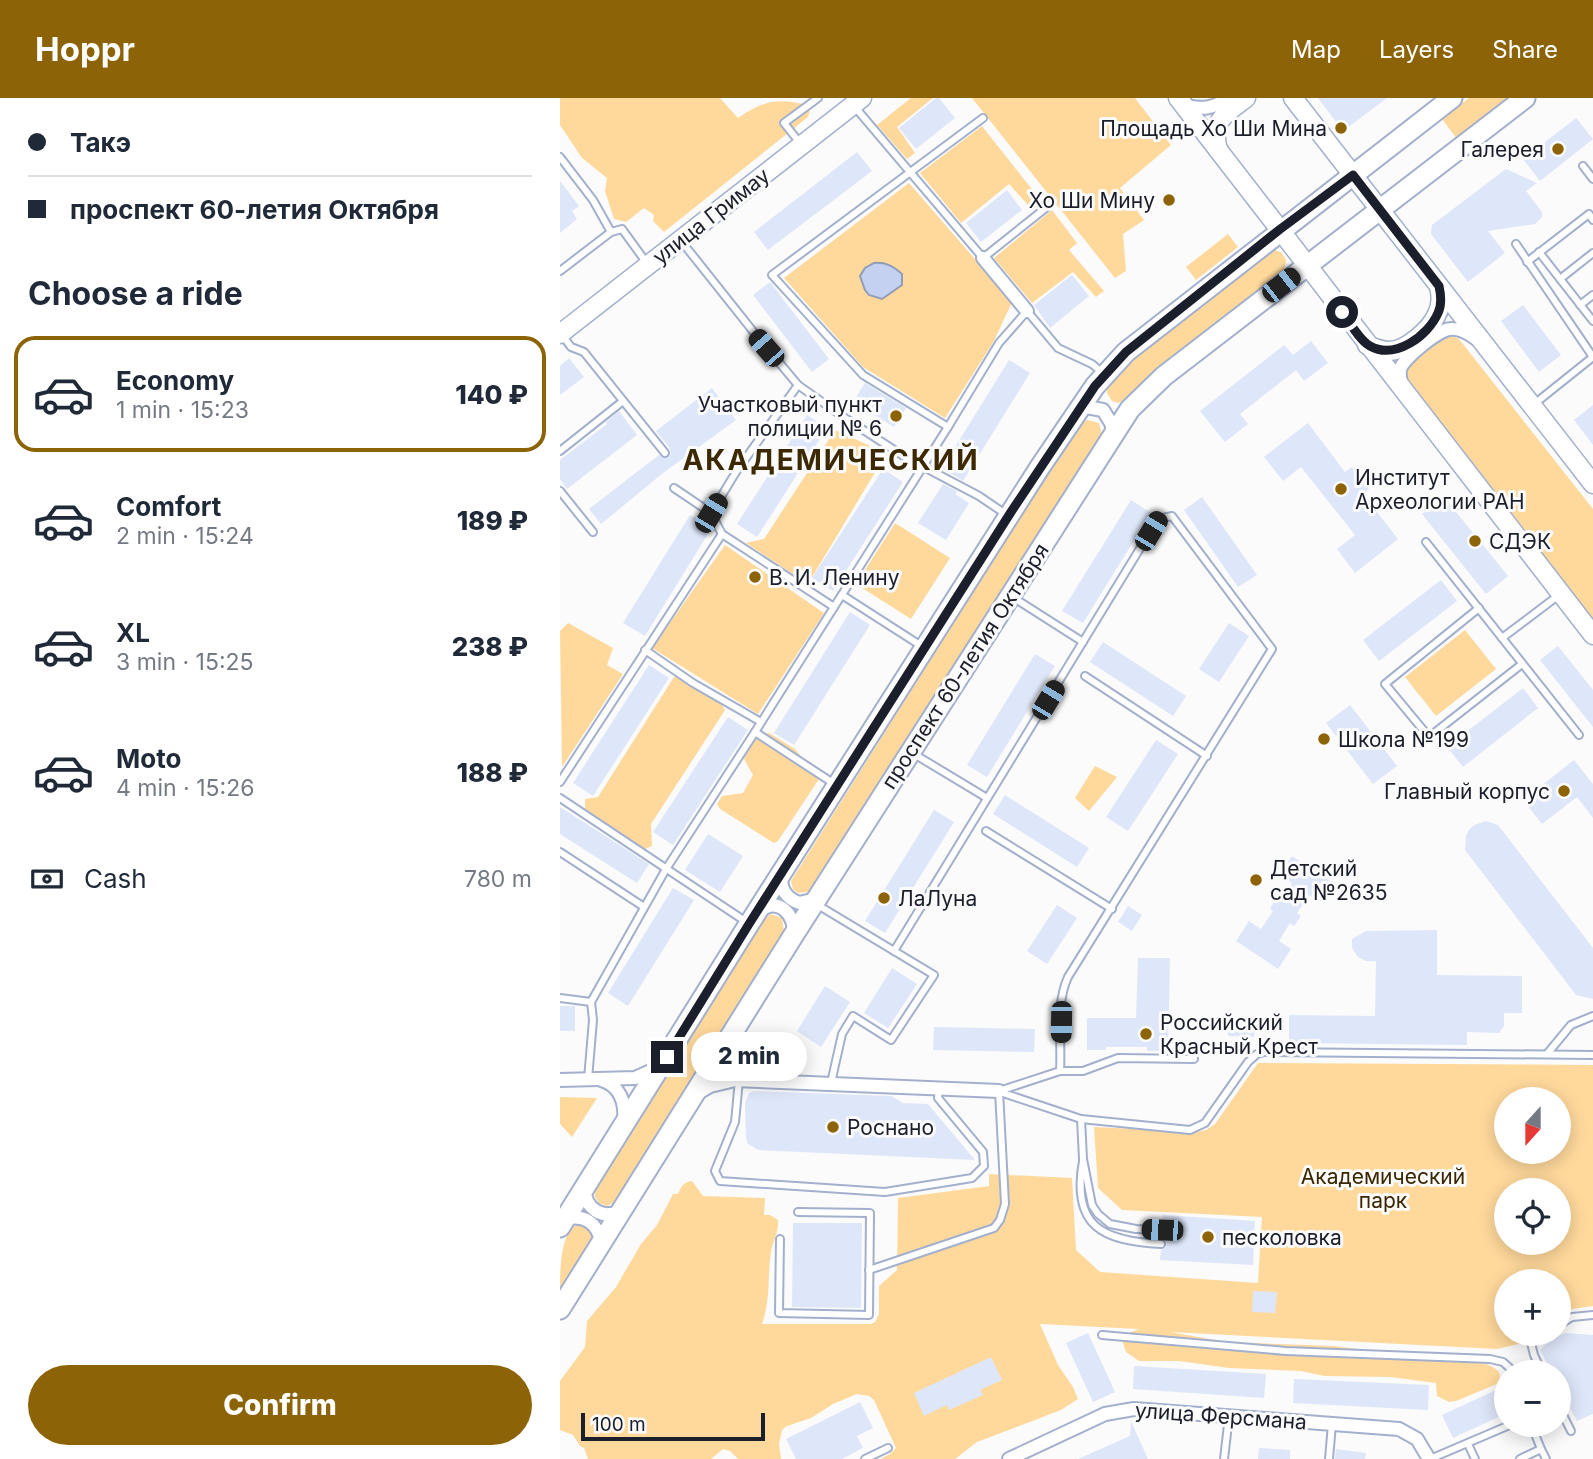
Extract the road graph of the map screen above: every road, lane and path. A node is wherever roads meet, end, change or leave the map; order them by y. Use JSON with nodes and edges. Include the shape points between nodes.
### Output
{"nodes":[{"id":1,"x":818,"y":98,"type":"edge"},
{"id":2,"x":1228,"y":98,"type":"edge"},
{"id":3,"x":1246,"y":98,"type":"edge"},
{"id":4,"x":1452,"y":98,"type":"edge"},
{"id":5,"x":1525,"y":98,"type":"edge"},
{"id":6,"x":1293,"y":99,"type":"edge"},
{"id":7,"x":858,"y":101,"type":"edge"},
{"id":8,"x":1180,"y":102,"type":"edge"},
{"id":9,"x":983,"y":118,"type":"dead end"},
{"id":10,"x":801,"y":145,"type":"junction"},
{"id":11,"x":1219,"y":152,"type":"junction"},
{"id":12,"x":560,"y":157,"type":"edge"},
{"id":13,"x":1583,"y":166,"type":"dead end"},
{"id":14,"x":910,"y":173,"type":"junction"},
{"id":15,"x":1353,"y":175,"type":"junction"},
{"id":16,"x":1593,"y":179,"type":"edge"},
{"id":17,"x":1052,"y":203,"type":"dead end"},
{"id":18,"x":1379,"y":209,"type":"junction"},
{"id":19,"x":1593,"y":220,"type":"edge"},
{"id":20,"x":1279,"y":230,"type":"junction"},
{"id":21,"x":611,"y":232,"type":"junction"},
{"id":22,"x":681,"y":240,"type":"junction"},
{"id":23,"x":1516,"y":244,"type":"dead end"},
{"id":24,"x":1539,"y":252,"type":"junction"},
{"id":25,"x":1593,"y":253,"type":"edge"},
{"id":26,"x":983,"y":258,"type":"junction"},
{"id":27,"x":1527,"y":262,"type":"junction"},
{"id":28,"x":1306,"y":265,"type":"junction"},
{"id":29,"x":648,"y":266,"type":"junction"},
{"id":30,"x":560,"y":271,"type":"edge"},
{"id":31,"x":1560,"y":279,"type":"junction"},
{"id":32,"x":1439,"y":286,"type":"junction"},
{"id":33,"x":1593,"y":295,"type":"edge"},
{"id":34,"x":1580,"y":305,"type":"junction"},
{"id":35,"x":1027,"y":311,"type":"junction"},
{"id":36,"x":1593,"y":321,"type":"edge"},
{"id":37,"x":560,"y":334,"type":"edge"},
{"id":38,"x":1482,"y":342,"type":"junction"},
{"id":39,"x":1367,"y":345,"type":"junction"},
{"id":40,"x":1104,"y":374,"type":"junction"},
{"id":41,"x":799,"y":385,"type":"junction"},
{"id":42,"x":1403,"y":389,"type":"junction"},
{"id":43,"x":623,"y":401,"type":"junction"},
{"id":44,"x":1531,"y":406,"type":"junction"},
{"id":45,"x":1077,"y":410,"type":"junction"},
{"id":46,"x":947,"y":427,"type":"junction"},
{"id":47,"x":1114,"y":434,"type":"junction"},
{"id":48,"x":560,"y":451,"type":"edge"},
{"id":49,"x":664,"y":453,"type":"dead end"},
{"id":50,"x":923,"y":467,"type":"junction"},
{"id":51,"x":1593,"y":484,"type":"edge"},
{"id":52,"x":674,"y":488,"type":"dead end"},
{"id":53,"x":560,"y":491,"type":"edge"},
{"id":54,"x":711,"y":513,"type":"junction"},
{"id":55,"x":1009,"y":516,"type":"junction"},
{"id":56,"x":593,"y":532,"type":"dead end"},
{"id":57,"x":722,"y":534,"type":"junction"},
{"id":58,"x":1426,"y":542,"type":"dead end"},
{"id":59,"x":1560,"y":593,"type":"junction"},
{"id":60,"x":842,"y":595,"type":"junction"},
{"id":61,"x":1010,"y":596,"type":"junction"},
{"id":62,"x":834,"y":607,"type":"junction"},
{"id":63,"x":1479,"y":608,"type":"junction"},
{"id":64,"x":1593,"y":635,"type":"edge"},
{"id":65,"x":1502,"y":638,"type":"junction"},
{"id":66,"x":1083,"y":642,"type":"junction"},
{"id":67,"x":925,"y":648,"type":"junction"},
{"id":68,"x":645,"y":650,"type":"junction"},
{"id":69,"x":1522,"y":664,"type":"junction"},
{"id":70,"x":1085,"y":676,"type":"dead end"},
{"id":71,"x":761,"y":722,"type":"junction"},
{"id":72,"x":755,"y":732,"type":"junction"},
{"id":73,"x":1579,"y":735,"type":"dead end"},
{"id":74,"x":911,"y":751,"type":"junction"},
{"id":75,"x":1207,"y":756,"type":"junction"},
{"id":76,"x":560,"y":782,"type":"edge"},
{"id":77,"x":838,"y":786,"type":"junction"},
{"id":78,"x":560,"y":798,"type":"edge"},
{"id":79,"x":987,"y":798,"type":"junction"},
{"id":80,"x":986,"y":831,"type":"dead end"},
{"id":81,"x":560,"y":852,"type":"edge"},
{"id":82,"x":666,"y":869,"type":"junction"},
{"id":83,"x":782,"y":874,"type":"junction"},
{"id":84,"x":816,"y":900,"type":"junction"},
{"id":85,"x":644,"y":906,"type":"junction"},
{"id":86,"x":1112,"y":909,"type":"junction"},
{"id":87,"x":752,"y":919,"type":"junction"},
{"id":88,"x":793,"y":936,"type":"junction"},
{"id":89,"x":894,"y":951,"type":"junction"},
{"id":90,"x":560,"y":998,"type":"edge"},
{"id":91,"x":591,"y":1002,"type":"junction"},
{"id":92,"x":1593,"y":1016,"type":"edge"},
{"id":93,"x":730,"y":1035,"type":"junction"},
{"id":94,"x":1547,"y":1054,"type":"junction"},
{"id":95,"x":1593,"y":1055,"type":"edge"},
{"id":96,"x":1194,"y":1059,"type":"dead end"},
{"id":97,"x":664,"y":1061,"type":"junction"},
{"id":98,"x":1060,"y":1070,"type":"junction"},
{"id":99,"x":560,"y":1080,"type":"edge"},
{"id":100,"x":594,"y":1080,"type":"junction"},
{"id":101,"x":737,"y":1080,"type":"junction"},
{"id":102,"x":831,"y":1084,"type":"junction"},
{"id":103,"x":999,"y":1091,"type":"junction"},
{"id":104,"x":938,"y":1094,"type":"junction"},
{"id":105,"x":688,"y":1101,"type":"junction"},
{"id":106,"x":1081,"y":1119,"type":"junction"},
{"id":107,"x":621,"y":1131,"type":"junction"},
{"id":108,"x":1083,"y":1159,"type":"junction"},
{"id":109,"x":584,"y":1189,"type":"junction"},
{"id":110,"x":621,"y":1210,"type":"junction"},
{"id":111,"x":798,"y":1212,"type":"dead end"},
{"id":112,"x":562,"y":1223,"type":"edge"},
{"id":113,"x":1162,"y":1230,"type":"dead end"},
{"id":114,"x":780,"y":1239,"type":"dead end"},
{"id":115,"x":601,"y":1242,"type":"junction"},
{"id":116,"x":1161,"y":1244,"type":"dead end"},
{"id":117,"x":869,"y":1270,"type":"junction"},
{"id":118,"x":560,"y":1309,"type":"edge"},
{"id":119,"x":1593,"y":1315,"type":"edge"},
{"id":120,"x":1571,"y":1318,"type":"edge"},
{"id":121,"x":1102,"y":1335,"type":"dead end"},
{"id":122,"x":1494,"y":1360,"type":"edge"},
{"id":123,"x":1229,"y":1416,"type":"junction"},
{"id":124,"x":1332,"y":1424,"type":"junction"},
{"id":125,"x":1494,"y":1432,"type":"edge"},
{"id":126,"x":1536,"y":1437,"type":"edge"},
{"id":127,"x":1468,"y":1444,"type":"junction"},
{"id":128,"x":888,"y":1448,"type":"dead end"},
{"id":129,"x":1541,"y":1449,"type":"junction"},
{"id":130,"x":865,"y":1459,"type":"edge"},
{"id":131,"x":1009,"y":1459,"type":"edge"},
{"id":132,"x":1224,"y":1459,"type":"edge"},
{"id":133,"x":1329,"y":1459,"type":"edge"},
{"id":134,"x":1429,"y":1459,"type":"edge"},
{"id":135,"x":1475,"y":1459,"type":"edge"},
{"id":136,"x":1520,"y":1459,"type":"edge"},
{"id":137,"x":1546,"y":1459,"type":"edge"}],
"edges":[{"from":1,"to":10,"type":"lane","via":[[785,123]]},
{"from":2,"to":8,"type":"street","via":[[1209,109]]},
{"from":3,"to":11,"type":"main road","via":[[1217,125],[1214,135]]},
{"from":4,"to":15,"type":"main road","name":"проспект 60-летия Октября"},
{"from":5,"to":18,"type":"main road","name":"проспект 60-летия Октября"},
{"from":6,"to":15,"type":"main road"},
{"from":7,"to":10,"type":"main road","name":"улица Гримау"},
{"from":7,"to":14,"type":"lane"},
{"from":8,"to":11,"type":"main road"},
{"from":9,"to":14,"type":"lane"},
{"from":10,"to":22,"type":"main road","name":"улица Гримау"},
{"from":11,"to":20,"type":"main road"},
{"from":12,"to":21,"type":"lane"},
{"from":13,"to":16,"type":"lane"},
{"from":14,"to":26,"type":"lane"},
{"from":14,"to":46,"type":"lane","via":[[772,275],[863,375]]},
{"from":15,"to":18,"type":"main road"},
{"from":15,"to":20,"type":"main road","name":"проспект 60-летия Октября"},
{"from":17,"to":26,"type":"lane"},
{"from":18,"to":28,"type":"main road","name":"проспект 60-летия Октября"},
{"from":18,"to":32,"type":"main road"},
{"from":19,"to":24,"type":"lane","via":[[1589,214]]},
{"from":20,"to":28,"type":"main road"},
{"from":20,"to":40,"type":"main road","name":"проспект 60-летия Октября"},
{"from":21,"to":29,"type":"lane","via":[[622,229]]},
{"from":21,"to":30,"type":"lane"},
{"from":22,"to":29,"type":"main road","name":"улица Гримау"},
{"from":22,"to":41,"type":"lane"},
{"from":23,"to":27,"type":"lane"},
{"from":24,"to":27,"type":"lane"},
{"from":24,"to":31,"type":"lane"},
{"from":25,"to":31,"type":"lane"},
{"from":26,"to":35,"type":"street"},
{"from":27,"to":44,"type":"lane","via":[[1593,357]]},
{"from":28,"to":39,"type":"main road"},
{"from":28,"to":47,"type":"main road","name":"проспект 60-летия Октября","via":[[1149,388]]},
{"from":29,"to":37,"type":"main road","name":"улица Гримау"},
{"from":31,"to":34,"type":"lane"},
{"from":32,"to":38,"type":"main road"},
{"from":32,"to":39,"type":"main road","via":[[1441,296],[1431,325],[1404,347],[1388,352]]},
{"from":33,"to":34,"type":"lane"},
{"from":34,"to":36,"type":"lane"},
{"from":35,"to":40,"type":"lane","via":[[1058,348]]},
{"from":35,"to":46,"type":"lane","via":[[999,343]]},
{"from":37,"to":43,"type":"lane","via":[[571,347],[584,352]]},
{"from":38,"to":42,"type":"street","via":[[1465,331],[1450,328],[1439,333],[1403,362]]},
{"from":38,"to":44,"type":"main road"},
{"from":39,"to":42,"type":"main road"},
{"from":40,"to":45,"type":"main road","name":"проспект 60-летия Октября"},
{"from":41,"to":50,"type":"lane"},
{"from":41,"to":54,"type":"lane"},
{"from":42,"to":59,"type":"main road"},
{"from":43,"to":48,"type":"lane"},
{"from":43,"to":49,"type":"lane"},
{"from":44,"to":51,"type":"main road"},
{"from":45,"to":47,"type":"street","via":[[1103,410]]},
{"from":45,"to":55,"type":"main road","name":"проспект 60-летия Октября"},
{"from":46,"to":50,"type":"lane"},
{"from":47,"to":61,"type":"main road","name":"проспект 60-летия Октября"},
{"from":50,"to":55,"type":"lane"},
{"from":50,"to":60,"type":"lane"},
{"from":52,"to":54,"type":"lane"},
{"from":53,"to":56,"type":"lane"},
{"from":54,"to":57,"type":"lane"},
{"from":55,"to":67,"type":"main road","name":"проспект 60-летия Октября"},
{"from":57,"to":62,"type":"lane"},
{"from":57,"to":68,"type":"lane"},
{"from":58,"to":63,"type":"lane"},
{"from":59,"to":64,"type":"main road"},
{"from":59,"to":65,"type":"lane"},
{"from":60,"to":62,"type":"lane"},
{"from":60,"to":67,"type":"lane"},
{"from":61,"to":66,"type":"lane"},
{"from":61,"to":74,"type":"main road","name":"проспект 60-летия Октября"},
{"from":62,"to":71,"type":"lane"},
{"from":63,"to":65,"type":"lane"},
{"from":63,"to":69,"type":"lane","via":[[1385,684],[1429,737]]},
{"from":65,"to":69,"type":"lane"},
{"from":66,"to":75,"type":"lane","via":[[1158,519],[1172,516],[1272,649]]},
{"from":66,"to":79,"type":"lane"},
{"from":67,"to":77,"type":"main road","name":"проспект 60-летия Октября"},
{"from":68,"to":71,"type":"lane"},
{"from":68,"to":76,"type":"lane"},
{"from":69,"to":73,"type":"lane"},
{"from":70,"to":75,"type":"lane"},
{"from":71,"to":72,"type":"lane"},
{"from":72,"to":77,"type":"lane"},
{"from":72,"to":82,"type":"lane"},
{"from":74,"to":79,"type":"lane"},
{"from":74,"to":84,"type":"main road","name":"проспект 60-летия Октября"},
{"from":75,"to":86,"type":"lane"},
{"from":77,"to":83,"type":"main road","name":"проспект 60-летия Октября"},
{"from":78,"to":82,"type":"lane"},
{"from":79,"to":89,"type":"lane"},
{"from":80,"to":86,"type":"lane"},
{"from":81,"to":85,"type":"lane"},
{"from":82,"to":85,"type":"lane"},
{"from":82,"to":87,"type":"lane"},
{"from":83,"to":84,"type":"street","via":[[784,892],[793,901]]},
{"from":83,"to":87,"type":"main road","name":"проспект 60-летия Октября"},
{"from":84,"to":88,"type":"main road","name":"проспект 60-летия Октября"},
{"from":84,"to":89,"type":"lane"},
{"from":85,"to":91,"type":"lane"},
{"from":86,"to":98,"type":"lane","via":[[1063,988]]},
{"from":87,"to":88,"type":"street","via":[[763,908],[784,908],[791,915]]},
{"from":87,"to":97,"type":"main road","name":"проспект 60-летия Октября"},
{"from":88,"to":93,"type":"main road","name":"проспект 60-летия Октября"},
{"from":89,"to":102,"type":"lane","via":[[934,975],[891,1040],[853,1016],[842,1034]]},
{"from":90,"to":91,"type":"lane"},
{"from":91,"to":100,"type":"lane"},
{"from":92,"to":94,"type":"lane","via":[[1571,1025]]},
{"from":93,"to":101,"type":"street","via":[[725,1068]]},
{"from":93,"to":105,"type":"main road","name":"проспект 60-летия Октября"},
{"from":94,"to":95,"type":"lane"},
{"from":94,"to":106,"type":"lane","via":[[1264,1052],[1248,1062],[1199,1128]]},
{"from":96,"to":98,"type":"lane","via":[[1118,1058],[1083,1071]]},
{"from":97,"to":100,"type":"street","via":[[644,1076]]},
{"from":97,"to":107,"type":"main road","name":"проспект 60-летия Октября"},
{"from":98,"to":103,"type":"lane"},
{"from":99,"to":100,"type":"street"},
{"from":100,"to":107,"type":"street","via":[[616,1088],[621,1097],[625,1117]]},
{"from":101,"to":102,"type":"street"},
{"from":101,"to":104,"type":"lane","via":[[735,1122],[715,1171],[724,1182],[885,1192],[972,1178],[984,1166],[983,1152]]},
{"from":101,"to":105,"type":"street","via":[[710,1086]]},
{"from":102,"to":104,"type":"street"},
{"from":103,"to":104,"type":"street"},
{"from":103,"to":106,"type":"lane"},
{"from":103,"to":117,"type":"lane","via":[[1005,1204],[998,1224]]},
{"from":105,"to":110,"type":"main road","name":"проспект 60-летия Октября"},
{"from":106,"to":108,"type":"lane"},
{"from":107,"to":109,"type":"main road","name":"проспект 60-летия Октября"},
{"from":108,"to":113,"type":"lane","via":[[1098,1214],[1110,1224]]},
{"from":108,"to":116,"type":"lane","via":[[1079,1183],[1083,1212],[1120,1240]]},
{"from":109,"to":110,"type":"street","via":[[593,1210],[607,1215]]},
{"from":109,"to":112,"type":"main road","name":"проспект 60-летия Октября"},
{"from":110,"to":115,"type":"main road","name":"проспект 60-летия Октября"},
{"from":111,"to":117,"type":"lane","via":[[870,1213]]},
{"from":112,"to":115,"type":"street","via":[[573,1217],[589,1221],[596,1226]]},
{"from":114,"to":117,"type":"lane","via":[[779,1313],[869,1315]]},
{"from":115,"to":118,"type":"main road","name":"проспект 60-летия Октября"},
{"from":119,"to":120,"type":"lane"},
{"from":121,"to":122,"type":"lane","via":[[1286,1351]]},
{"from":123,"to":124,"type":"street","name":"улица Ферсмана"},
{"from":123,"to":131,"type":"street","name":"улица Ферсмана","via":[[1121,1410]]},
{"from":123,"to":132,"type":"lane"},
{"from":124,"to":133,"type":"lane"},
{"from":124,"to":134,"type":"street","name":"улица Ферсмана","via":[[1399,1429],[1417,1439]]},
{"from":125,"to":127,"type":"lane"},
{"from":126,"to":129,"type":"lane"},
{"from":127,"to":134,"type":"lane"},
{"from":127,"to":135,"type":"lane"},
{"from":128,"to":130,"type":"lane"},
{"from":129,"to":136,"type":"lane"},
{"from":129,"to":137,"type":"lane"}]}
